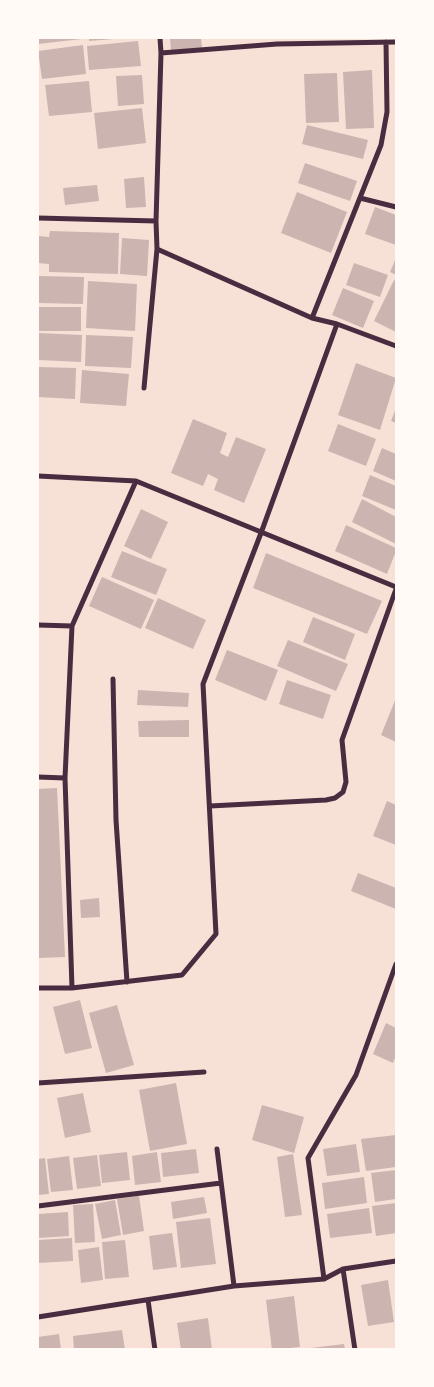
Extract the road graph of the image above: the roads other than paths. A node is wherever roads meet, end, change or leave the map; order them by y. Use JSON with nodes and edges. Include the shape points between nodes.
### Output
{"nodes":[{"id":1,"x":160,"y":38,"type":"edge"},
{"id":2,"x":276,"y":38,"type":"edge"},
{"id":3,"x":386,"y":42,"type":"junction"},
{"id":4,"x":396,"y":42,"type":"edge"},
{"id":5,"x":277,"y":44,"type":"junction"},
{"id":6,"x":161,"y":53,"type":"junction"},
{"id":7,"x":360,"y":198,"type":"junction"},
{"id":8,"x":396,"y":208,"type":"edge"},
{"id":9,"x":38,"y":218,"type":"edge"},
{"id":10,"x":156,"y":221,"type":"junction"},
{"id":11,"x":157,"y":249,"type":"junction"},
{"id":12,"x":312,"y":318,"type":"junction"},
{"id":13,"x":337,"y":324,"type":"junction"},
{"id":14,"x":396,"y":346,"type":"edge"},
{"id":15,"x":144,"y":388,"type":"dead end"},
{"id":16,"x":38,"y":476,"type":"edge"},
{"id":17,"x":136,"y":481,"type":"junction"},
{"id":18,"x":261,"y":533,"type":"junction"},
{"id":19,"x":396,"y":588,"type":"edge"},
{"id":20,"x":38,"y":625,"type":"edge"},
{"id":21,"x":72,"y":626,"type":"junction"},
{"id":22,"x":113,"y":680,"type":"dead end"},
{"id":23,"x":38,"y":777,"type":"edge"},
{"id":24,"x":65,"y":778,"type":"junction"},
{"id":25,"x":210,"y":806,"type":"junction"},
{"id":26,"x":396,"y":964,"type":"edge"},
{"id":27,"x":127,"y":982,"type":"junction"},
{"id":28,"x":38,"y":988,"type":"edge"},
{"id":29,"x":72,"y":988,"type":"junction"},
{"id":30,"x":204,"y":1072,"type":"dead end"},
{"id":31,"x":38,"y":1082,"type":"edge"},
{"id":32,"x":217,"y":1149,"type":"dead end"},
{"id":33,"x":220,"y":1183,"type":"junction"},
{"id":34,"x":38,"y":1206,"type":"edge"},
{"id":35,"x":396,"y":1261,"type":"edge"},
{"id":36,"x":343,"y":1269,"type":"junction"},
{"id":37,"x":324,"y":1279,"type":"junction"},
{"id":38,"x":234,"y":1286,"type":"junction"},
{"id":39,"x":148,"y":1300,"type":"junction"},
{"id":40,"x":38,"y":1317,"type":"edge"},
{"id":41,"x":155,"y":1350,"type":"edge"},
{"id":42,"x":355,"y":1350,"type":"edge"}],
"edges":[{"from":1,"to":6,"type":"street"},
{"from":2,"to":5,"type":"street"},
{"from":3,"to":4,"type":"street"},
{"from":3,"to":5,"type":"street"},
{"from":3,"to":7,"type":"street","via":[[387,112],[381,145]]},
{"from":5,"to":6,"type":"street"},
{"from":6,"to":10,"type":"street"},
{"from":7,"to":8,"type":"street"},
{"from":7,"to":12,"type":"street"},
{"from":9,"to":10,"type":"street"},
{"from":10,"to":11,"type":"street"},
{"from":11,"to":12,"type":"street"},
{"from":11,"to":15,"type":"street"},
{"from":12,"to":13,"type":"street"},
{"from":13,"to":14,"type":"street"},
{"from":13,"to":18,"type":"street"},
{"from":16,"to":17,"type":"street"},
{"from":17,"to":18,"type":"street"},
{"from":17,"to":21,"type":"street"},
{"from":18,"to":19,"type":"street"},
{"from":18,"to":25,"type":"street","via":[[203,684]]},
{"from":19,"to":25,"type":"street","via":[[342,740],[346,782],[343,792],[326,800]]},
{"from":20,"to":21,"type":"street"},
{"from":21,"to":24,"type":"street"},
{"from":22,"to":27,"type":"street","via":[[116,820]]},
{"from":23,"to":24,"type":"street"},
{"from":24,"to":29,"type":"street"},
{"from":25,"to":27,"type":"street","via":[[216,934],[182,975]]},
{"from":26,"to":37,"type":"street","via":[[356,1075],[308,1158]]},
{"from":27,"to":29,"type":"street"},
{"from":28,"to":29,"type":"street"},
{"from":30,"to":31,"type":"street"},
{"from":32,"to":33,"type":"street"},
{"from":33,"to":34,"type":"street"},
{"from":33,"to":38,"type":"street"},
{"from":35,"to":36,"type":"street"},
{"from":36,"to":37,"type":"street"},
{"from":36,"to":42,"type":"street"},
{"from":37,"to":38,"type":"street"},
{"from":38,"to":39,"type":"street"},
{"from":39,"to":40,"type":"street"},
{"from":39,"to":41,"type":"street"}]}
